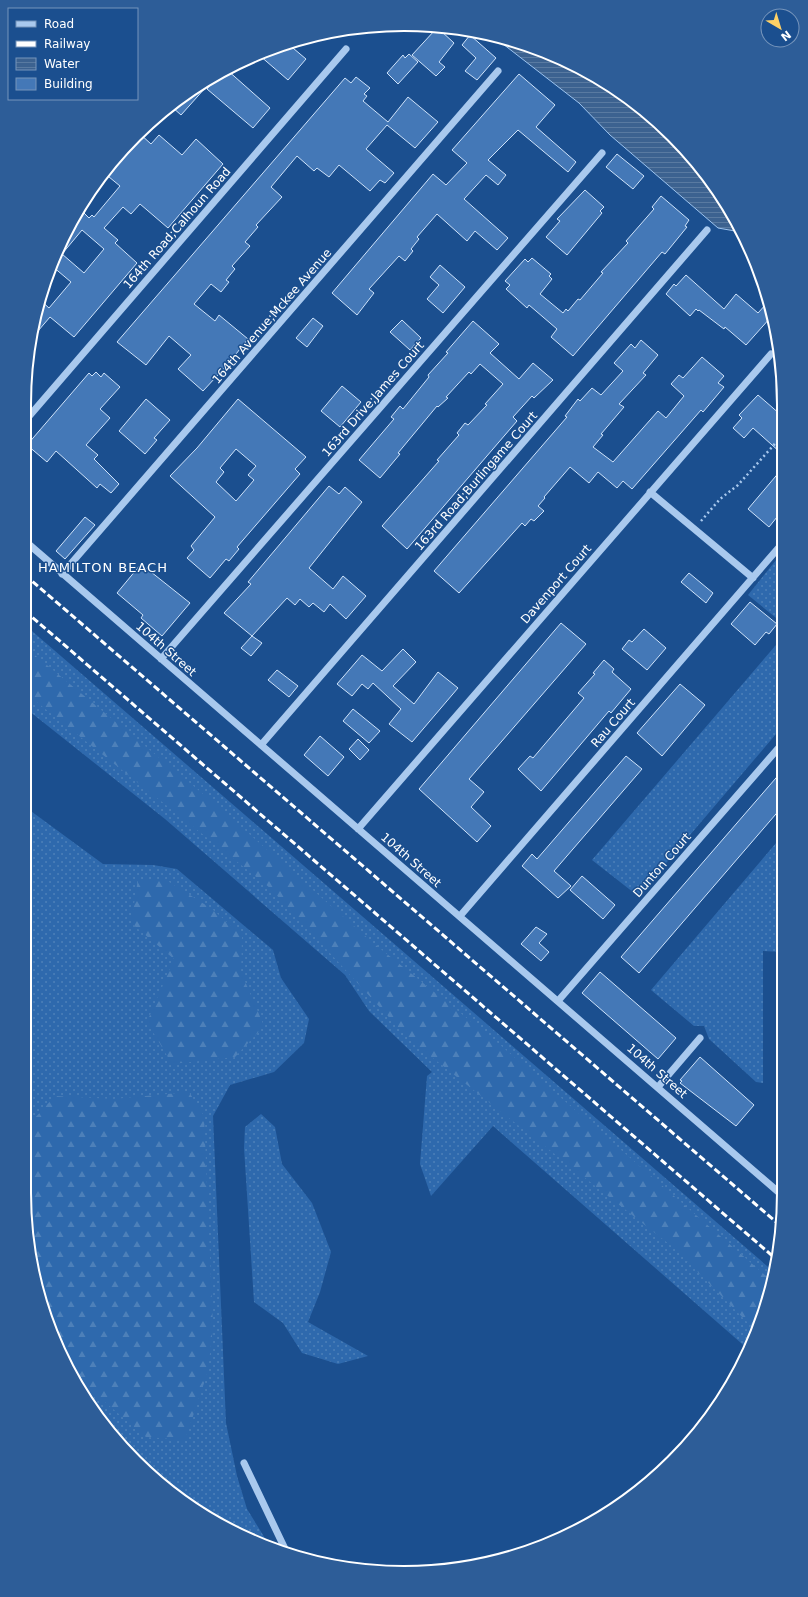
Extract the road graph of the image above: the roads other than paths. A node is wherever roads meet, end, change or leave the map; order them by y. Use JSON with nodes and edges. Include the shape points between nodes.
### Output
{"nodes":[{"id":1,"x":346,"y":49,"type":"dead end"},
{"id":2,"x":498,"y":71,"type":"dead end"},
{"id":3,"x":602,"y":153,"type":"dead end"},
{"id":4,"x":706,"y":230,"type":"dead end"},
{"id":5,"x":771,"y":354,"type":"dead end"},
{"id":6,"x":31,"y":414,"type":"edge"},
{"id":7,"x":650,"y":492,"type":"junction"},
{"id":8,"x":31,"y":546,"type":"edge"},
{"id":9,"x":777,"y":550,"type":"edge"},
{"id":10,"x":62,"y":574,"type":"junction"},
{"id":11,"x":753,"y":578,"type":"junction"},
{"id":12,"x":161,"y":659,"type":"junction"},
{"id":13,"x":261,"y":745,"type":"junction"},
{"id":14,"x":777,"y":750,"type":"edge"},
{"id":15,"x":358,"y":829,"type":"junction"},
{"id":16,"x":460,"y":916,"type":"junction"},
{"id":17,"x":558,"y":1001,"type":"junction"},
{"id":18,"x":700,"y":1038,"type":"dead end"},
{"id":19,"x":658,"y":1086,"type":"junction"},
{"id":20,"x":777,"y":1191,"type":"edge"},
{"id":21,"x":244,"y":1463,"type":"dead end"},
{"id":22,"x":284,"y":1546,"type":"edge"}],
"edges":[{"from":1,"to":6,"type":"street","name":"164th Road;Calhoun Road"},
{"from":2,"to":10,"type":"street","name":"164th Avenue;Mckee Avenue"},
{"from":3,"to":12,"type":"street","name":"163rd Drive;James Court"},
{"from":4,"to":13,"type":"street","name":"163rd Road;Burlingame Court"},
{"from":5,"to":7,"type":"street","name":"Davenport Court"},
{"from":7,"to":11,"type":"street"},
{"from":7,"to":15,"type":"street","name":"Davenport Court"},
{"from":8,"to":10,"type":"street","name":"104th Street"},
{"from":9,"to":11,"type":"street","name":"Rau Court"},
{"from":10,"to":12,"type":"street","name":"104th Street"},
{"from":11,"to":16,"type":"street","name":"Rau Court"},
{"from":12,"to":13,"type":"street","name":"104th Street"},
{"from":13,"to":15,"type":"street","name":"104th Street"},
{"from":14,"to":17,"type":"street","name":"Dunton Court"},
{"from":15,"to":16,"type":"street","name":"104th Street"},
{"from":16,"to":17,"type":"street","name":"104th Street"},
{"from":17,"to":19,"type":"street","name":"104th Street"},
{"from":18,"to":19,"type":"street"},
{"from":19,"to":20,"type":"street","name":"104th Street"},
{"from":21,"to":22,"type":"street"}]}
